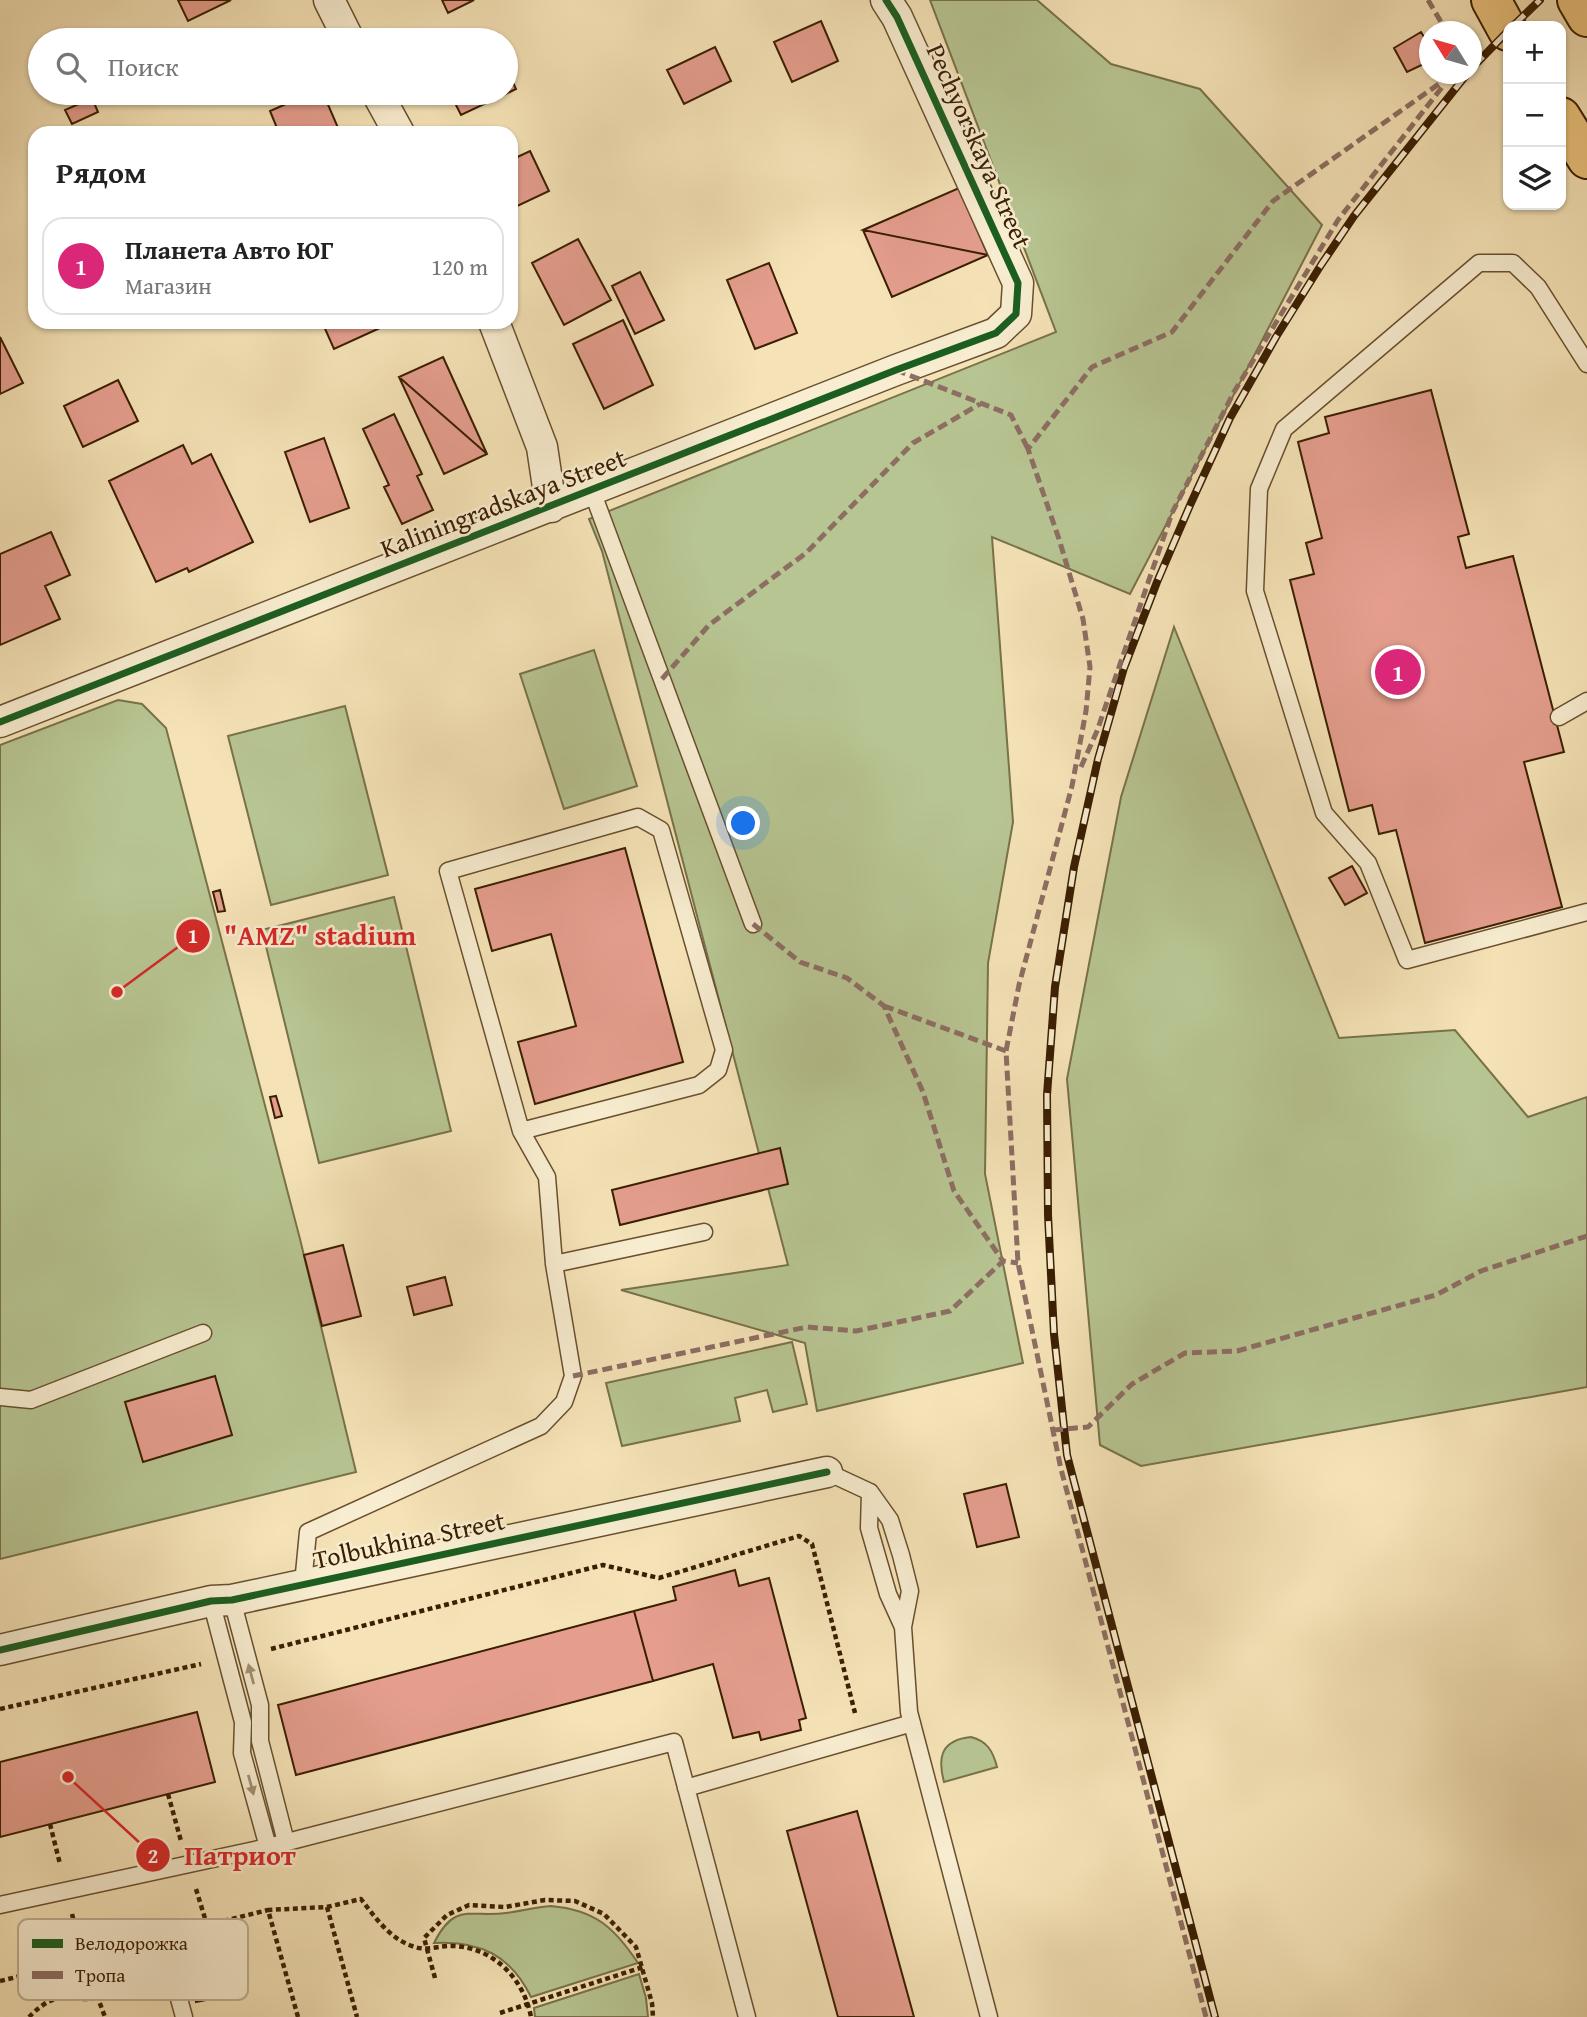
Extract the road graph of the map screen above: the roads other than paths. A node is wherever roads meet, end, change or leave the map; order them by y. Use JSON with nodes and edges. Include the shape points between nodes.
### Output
{"nodes":[{"id":1,"x":329,"y":0,"type":"edge"},
{"id":2,"x":886,"y":0,"type":"edge"},
{"id":3,"x":1491,"y":0,"type":"edge"},
{"id":4,"x":1577,"y":0,"type":"edge"},
{"id":5,"x":1587,"y":17,"type":"edge"},
{"id":6,"x":1503,"y":22,"type":"edge"},
{"id":7,"x":343,"y":28,"type":"edge"},
{"id":8,"x":384,"y":105,"type":"edge"},
{"id":9,"x":1566,"y":125,"type":"edge"},
{"id":10,"x":395,"y":126,"type":"edge"},
{"id":11,"x":1587,"y":159,"type":"edge"},
{"id":12,"x":1016,"y":314,"type":"joint"},
{"id":13,"x":497,"y":329,"type":"edge"},
{"id":14,"x":1587,"y":365,"type":"edge"},
{"id":15,"x":592,"y":491,"type":"junction"},
{"id":16,"x":551,"y":507,"type":"junction"},
{"id":17,"x":1587,"y":701,"type":"edge"},
{"id":18,"x":1559,"y":717,"type":"dead end"},
{"id":19,"x":0,"y":722,"type":"edge"},
{"id":20,"x":1587,"y":912,"type":"edge"},
{"id":21,"x":753,"y":924,"type":"dead end"},
{"id":22,"x":521,"y":1131,"type":"junction"},
{"id":23,"x":704,"y":1232,"type":"dead end"},
{"id":24,"x":554,"y":1264,"type":"junction"},
{"id":25,"x":203,"y":1333,"type":"dead end"},
{"id":26,"x":0,"y":1397,"type":"edge"},
{"id":27,"x":827,"y":1472,"type":"joint"},
{"id":28,"x":870,"y":1492,"type":"junction"},
{"id":29,"x":303,"y":1584,"type":"junction"},
{"id":30,"x":222,"y":1600,"type":"junction"},
{"id":31,"x":903,"y":1627,"type":"junction"},
{"id":32,"x":0,"y":1650,"type":"edge"},
{"id":33,"x":912,"y":1723,"type":"junction"},
{"id":34,"x":686,"y":1788,"type":"junction"},
{"id":35,"x":286,"y":1842,"type":"junction"},
{"id":36,"x":268,"y":1847,"type":"junction"},
{"id":37,"x":0,"y":1905,"type":"edge"},
{"id":38,"x":179,"y":2000,"type":"edge"},
{"id":39,"x":184,"y":2017,"type":"edge"},
{"id":40,"x":747,"y":2017,"type":"edge"},
{"id":41,"x":989,"y":2017,"type":"edge"}],
"edges":[{"from":1,"to":7,"type":"street"},
{"from":2,"to":12,"type":"street","name":"Pechyorskaya Street","via":[[1018,283]]},
{"from":3,"to":6,"type":"main road"},
{"from":4,"to":5,"type":"main road"},
{"from":8,"to":10,"type":"street"},
{"from":9,"to":11,"type":"main road"},
{"from":12,"to":15,"type":"street","name":"Kaliningradskaya Street","via":[[996,333]]},
{"from":13,"to":16,"type":"street","via":[[542,447]]},
{"from":14,"to":20,"type":"lane","via":[[1538,287],[1513,263],[1479,262],[1283,429],[1259,489],[1255,591],[1324,813],[1368,863],[1407,960]]},
{"from":15,"to":16,"type":"street","name":"Kaliningradskaya Street"},
{"from":15,"to":21,"type":"lane"},
{"from":16,"to":19,"type":"street","name":"Kaliningradskaya Street"},
{"from":17,"to":18,"type":"lane"},
{"from":22,"to":22,"type":"lane","via":[[448,870],[638,817],[661,830],[723,1050],[718,1070],[699,1085]]},
{"from":22,"to":24,"type":"lane","via":[[547,1177]]},
{"from":23,"to":24,"type":"lane"},
{"from":24,"to":29,"type":"lane","via":[[573,1376],[564,1402],[541,1426],[308,1532]]},
{"from":25,"to":26,"type":"lane","via":[[31,1400]]},
{"from":27,"to":28,"type":"lane"},
{"from":27,"to":29,"type":"street","name":"Tolbukhina Street"},
{"from":28,"to":31,"type":"lane","via":[[869,1528]]},
{"from":28,"to":31,"type":"lane","via":[[890,1520],[910,1591]]},
{"from":29,"to":30,"type":"street","name":"Tolbukhina Street"},
{"from":30,"to":32,"type":"street","name":"Tolbukhina Street"},
{"from":35,"to":30,"type":"lane","one_way":true,"via":[[260,1741],[260,1705],[246,1655]]},
{"from":30,"to":36,"type":"lane","one_way":true,"via":[[227,1659],[243,1722],[242,1753]]},
{"from":31,"to":33,"type":"lane"},
{"from":33,"to":34,"type":"lane"},
{"from":33,"to":41,"type":"lane"},
{"from":34,"to":35,"type":"lane","via":[[674,1742]]},
{"from":34,"to":40,"type":"lane"},
{"from":35,"to":36,"type":"lane"},
{"from":36,"to":37,"type":"lane"},
{"from":38,"to":39,"type":"lane"}]}
